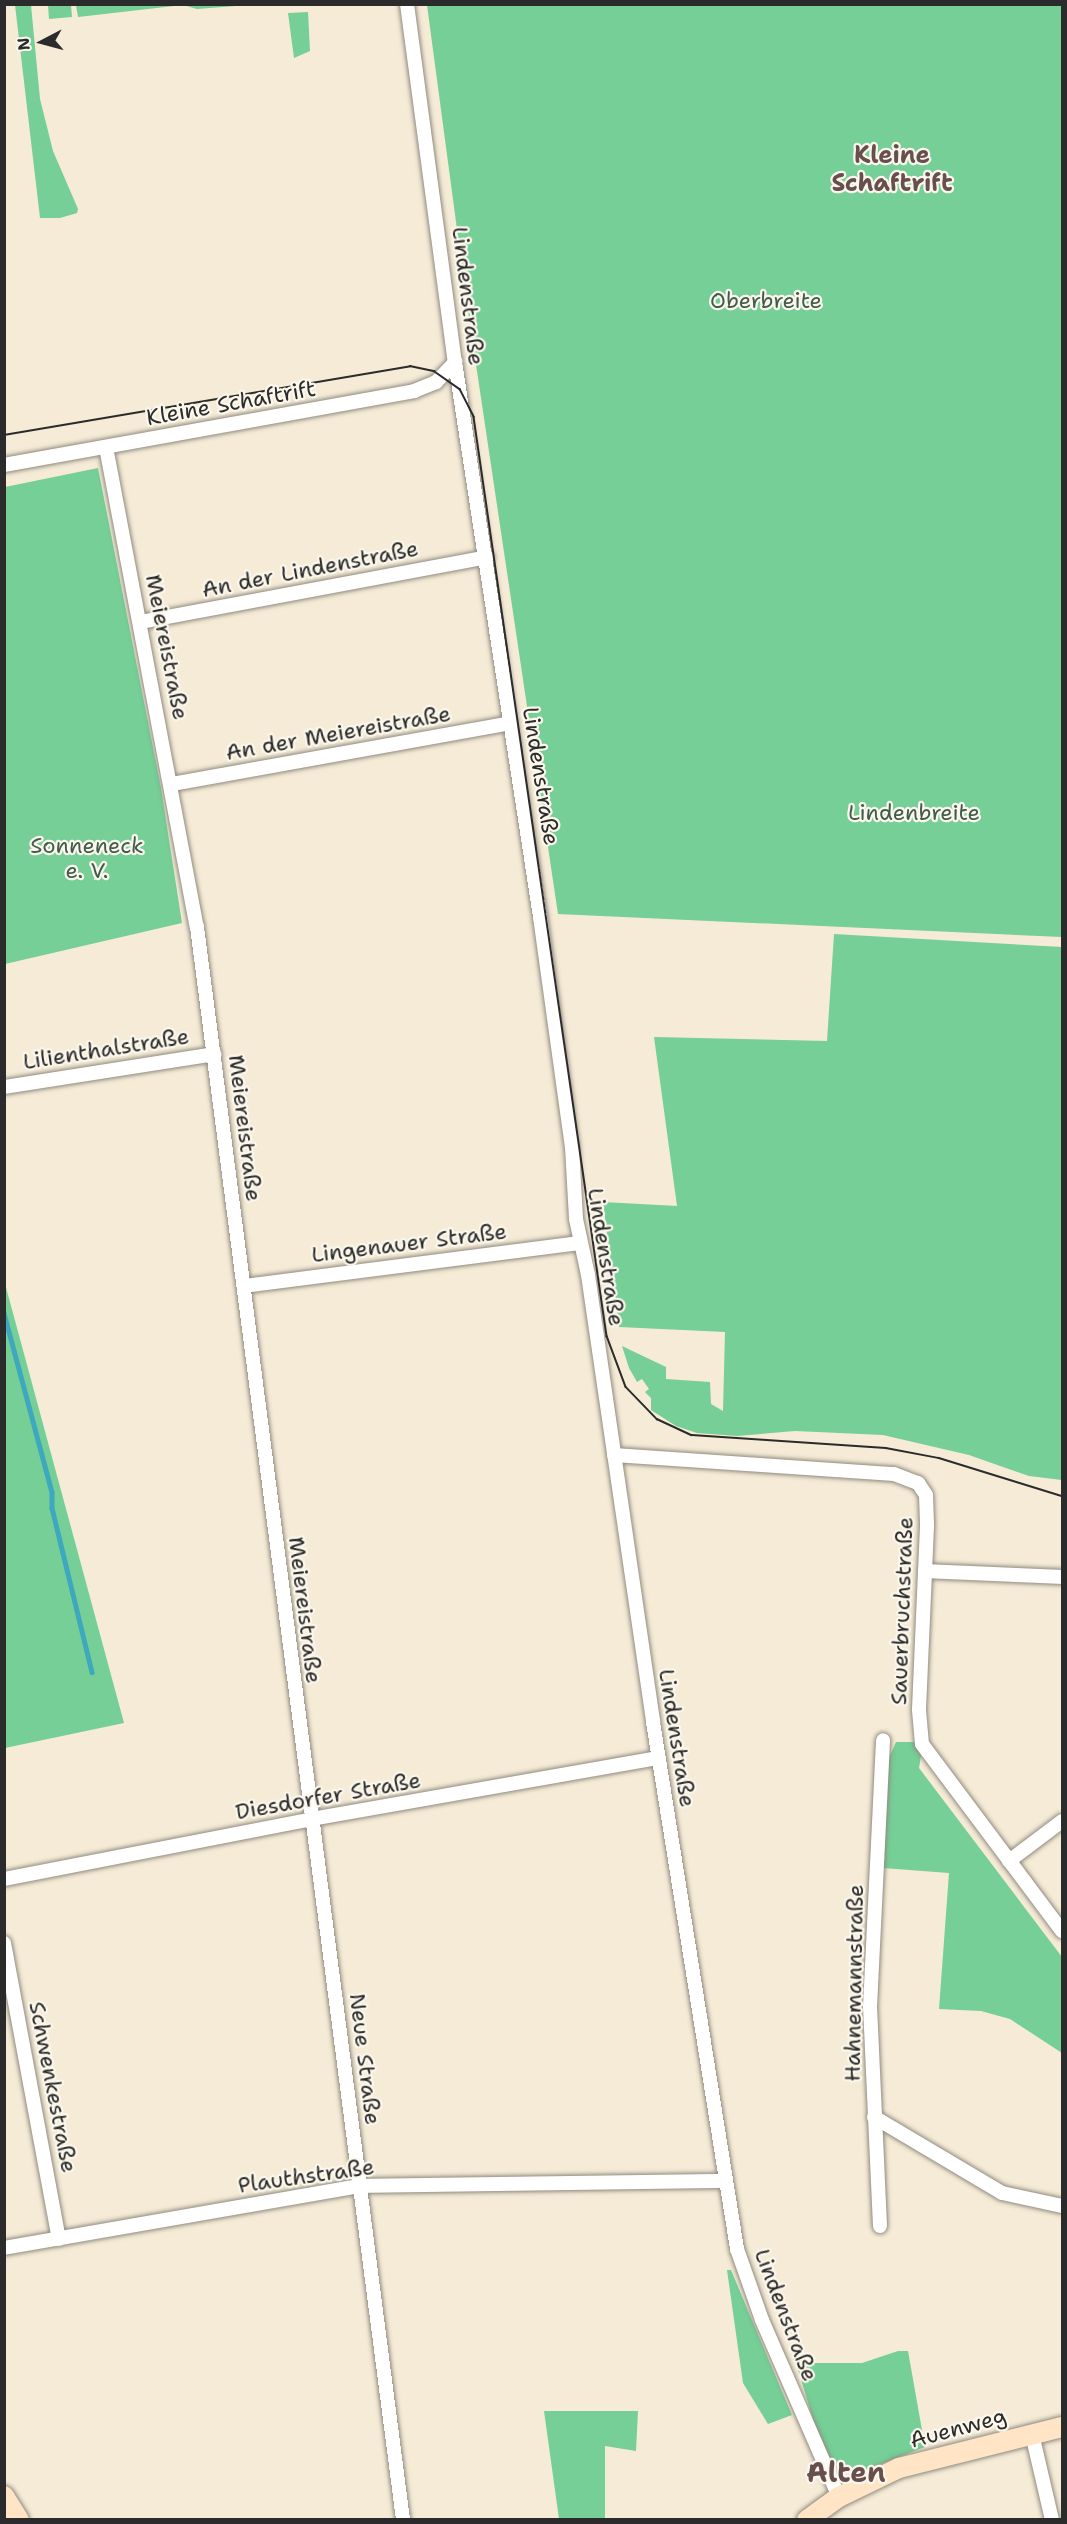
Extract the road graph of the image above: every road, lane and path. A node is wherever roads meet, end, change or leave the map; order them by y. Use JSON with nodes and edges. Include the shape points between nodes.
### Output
{"nodes":[{"id":1,"x":407,"y":4,"type":"edge"},
{"id":2,"x":455,"y":362,"type":"junction"},
{"id":3,"x":106,"y":447,"type":"junction"},
{"id":4,"x":4,"y":465,"type":"edge"},
{"id":5,"x":487,"y":558,"type":"junction"},
{"id":6,"x":141,"y":622,"type":"junction"},
{"id":7,"x":511,"y":723,"type":"junction"},
{"id":8,"x":172,"y":784,"type":"junction"},
{"id":9,"x":214,"y":1054,"type":"junction"},
{"id":10,"x":4,"y":1087,"type":"edge"},
{"id":11,"x":580,"y":1243,"type":"junction"},
{"id":12,"x":244,"y":1286,"type":"junction"},
{"id":13,"x":614,"y":1455,"type":"junction"},
{"id":14,"x":925,"y":1571,"type":"junction"},
{"id":15,"x":1062,"y":1577,"type":"edge"},
{"id":16,"x":883,"y":1740,"type":"dead end"},
{"id":17,"x":659,"y":1758,"type":"junction"},
{"id":18,"x":312,"y":1819,"type":"junction"},
{"id":19,"x":1062,"y":1821,"type":"edge"},
{"id":20,"x":1009,"y":1862,"type":"junction"},
{"id":21,"x":4,"y":1879,"type":"edge"},
{"id":22,"x":1062,"y":1931,"type":"edge"},
{"id":23,"x":4,"y":1943,"type":"edge"},
{"id":24,"x":874,"y":2117,"type":"junction"},
{"id":25,"x":726,"y":2181,"type":"junction"},
{"id":26,"x":360,"y":2186,"type":"junction"},
{"id":27,"x":1062,"y":2206,"type":"edge"},
{"id":28,"x":880,"y":2226,"type":"dead end"},
{"id":29,"x":59,"y":2239,"type":"junction"},
{"id":30,"x":4,"y":2248,"type":"edge"},
{"id":31,"x":1062,"y":2427,"type":"edge"},
{"id":32,"x":1032,"y":2434,"type":"junction"},
{"id":33,"x":4,"y":2496,"type":"edge"},
{"id":34,"x":839,"y":2497,"type":"junction"},
{"id":35,"x":19,"y":2520,"type":"edge"},
{"id":36,"x":403,"y":2520,"type":"edge"},
{"id":37,"x":807,"y":2520,"type":"edge"},
{"id":38,"x":1052,"y":2520,"type":"edge"}],
"edges":[{"from":1,"to":2,"type":"street","name":"Lindenstraße"},
{"from":2,"to":3,"type":"street","name":"Kleine Schaftrift","via":[[436,382],[414,391]]},
{"from":2,"to":5,"type":"street","name":"Lindenstraße"},
{"from":3,"to":4,"type":"street","name":"Kleine Schaftrift"},
{"from":3,"to":6,"type":"street","name":"Meiereistraße"},
{"from":5,"to":6,"type":"street","name":"An der Lindenstraße"},
{"from":5,"to":7,"type":"street","name":"Lindenstraße"},
{"from":6,"to":8,"type":"street","name":"Meiereistraße"},
{"from":7,"to":8,"type":"street","name":"An der Meiereistraße"},
{"from":7,"to":11,"type":"street","name":"Lindenstraße","via":[[570,1136]]},
{"from":8,"to":9,"type":"street","name":"Meiereistraße"},
{"from":9,"to":10,"type":"street","name":"Lilienthalstraße"},
{"from":9,"to":12,"type":"street","name":"Meiereistraße"},
{"from":11,"to":12,"type":"street","name":"Lingenauer Straße"},
{"from":11,"to":13,"type":"street","name":"Lindenstraße"},
{"from":12,"to":18,"type":"street","name":"Meiereistraße"},
{"from":13,"to":14,"type":"street","name":"Sauerbruchstraße","via":[[909,1476],[926,1495]]},
{"from":13,"to":17,"type":"street","name":"Lindenstraße"},
{"from":14,"to":15,"type":"street"},
{"from":14,"to":20,"type":"street","name":"Sauerbruchstraße","via":[[919,1710],[922,1744]]},
{"from":16,"to":24,"type":"street","name":"Hahnemannstraße","via":[[870,2007]]},
{"from":17,"to":18,"type":"street","name":"Diesdorfer Straße"},
{"from":17,"to":25,"type":"street","name":"Lindenstraße"},
{"from":18,"to":21,"type":"street","name":"Diesdorfer Straße"},
{"from":18,"to":26,"type":"street","name":"Neue Straße"},
{"from":19,"to":20,"type":"street"},
{"from":20,"to":22,"type":"street","name":"Sauerbruchstraße"},
{"from":23,"to":29,"type":"street","name":"Schwenkestraße"},
{"from":24,"to":27,"type":"street","via":[[1002,2193]]},
{"from":24,"to":28,"type":"street","name":"Hahnemannstraße"},
{"from":25,"to":26,"type":"street","name":"Plauthstraße"},
{"from":25,"to":34,"type":"street","name":"Lindenstraße","via":[[746,2278],[817,2454]]},
{"from":26,"to":29,"type":"street","name":"Plauthstraße"},
{"from":26,"to":36,"type":"street","name":"Neue Straße"},
{"from":29,"to":30,"type":"street","name":"Plauthstraße"},
{"from":31,"to":32,"type":"main road","name":"Auenweg"},
{"from":32,"to":34,"type":"main road","name":"Auenweg","via":[[899,2468]]},
{"from":32,"to":38,"type":"street"},
{"from":33,"to":35,"type":"main road"},
{"from":34,"to":37,"type":"main road","name":"Auenweg"}]}
